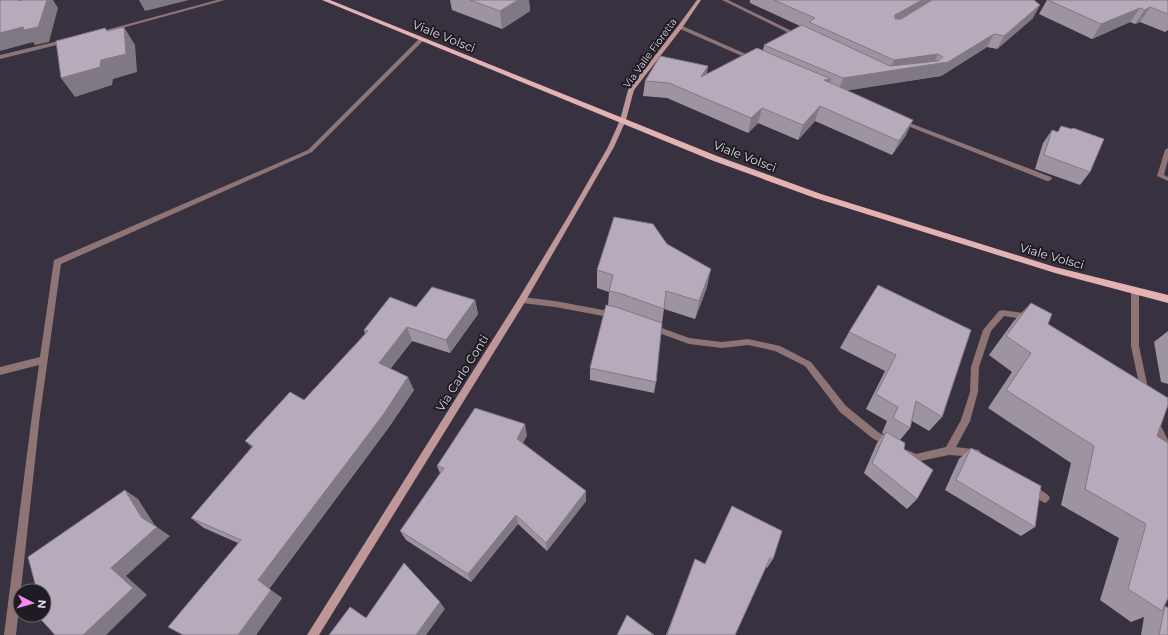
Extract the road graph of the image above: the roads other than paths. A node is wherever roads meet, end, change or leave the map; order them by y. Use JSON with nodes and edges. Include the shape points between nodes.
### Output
{"nodes":[{"id":1,"x":223,"y":0,"type":"edge"},
{"id":2,"x":325,"y":0,"type":"edge"},
{"id":3,"x":699,"y":0,"type":"edge"},
{"id":4,"x":724,"y":0,"type":"edge"},
{"id":5,"x":680,"y":27,"type":"junction"},
{"id":6,"x":90,"y":35,"type":"edge"},
{"id":7,"x":802,"y":37,"type":"edge"},
{"id":8,"x":75,"y":39,"type":"edge"},
{"id":9,"x":421,"y":40,"type":"junction"},
{"id":10,"x":0,"y":57,"type":"edge"},
{"id":11,"x":760,"y":61,"type":"edge"},
{"id":12,"x":623,"y":120,"type":"junction"},
{"id":13,"x":898,"y":121,"type":"edge"},
{"id":14,"x":1168,"y":150,"type":"edge"},
{"id":15,"x":1049,"y":179,"type":"dead end"},
{"id":16,"x":1168,"y":179,"type":"edge"},
{"id":17,"x":1135,"y":290,"type":"junction"},
{"id":18,"x":1168,"y":299,"type":"edge"},
{"id":19,"x":522,"y":300,"type":"junction"},
{"id":20,"x":624,"y":318,"type":"edge"},
{"id":21,"x":1040,"y":319,"type":"edge"},
{"id":22,"x":646,"y":325,"type":"edge"},
{"id":23,"x":44,"y":360,"type":"junction"},
{"id":24,"x":0,"y":371,"type":"edge"},
{"id":25,"x":1168,"y":449,"type":"edge"},
{"id":26,"x":949,"y":451,"type":"junction"},
{"id":27,"x":984,"y":457,"type":"edge"},
{"id":28,"x":1025,"y":485,"type":"edge"},
{"id":29,"x":1045,"y":498,"type":"dead end"},
{"id":30,"x":10,"y":635,"type":"edge"},
{"id":31,"x":313,"y":635,"type":"edge"}],
"edges":[{"from":1,"to":6,"type":"street"},
{"from":2,"to":9,"type":"main road","name":"Viale Volsci"},
{"from":3,"to":5,"type":"street","name":"Via Valle Fioretta"},
{"from":4,"to":7,"type":"street"},
{"from":5,"to":11,"type":"street"},
{"from":5,"to":12,"type":"street","name":"Via Valle Fioretta","via":[[631,90]]},
{"from":8,"to":10,"type":"street"},
{"from":9,"to":12,"type":"main road","name":"Viale Volsci"},
{"from":9,"to":23,"type":"street","via":[[310,151],[57,262]]},
{"from":12,"to":17,"type":"main road","name":"Viale Volsci","via":[[714,158],[818,196],[1055,270]]},
{"from":12,"to":19,"type":"street","name":"Via Carlo Conti"},
{"from":13,"to":15,"type":"street"},
{"from":14,"to":16,"type":"street","via":[[1160,176]]},
{"from":17,"to":18,"type":"main road","name":"Viale Volsci"},
{"from":17,"to":25,"type":"street","via":[[1135,346],[1149,409]]},
{"from":19,"to":20,"type":"street"},
{"from":19,"to":31,"type":"street","name":"Via Carlo Conti"},
{"from":21,"to":26,"type":"street","via":[[1002,313],[987,330],[974,367],[974,392],[966,421]]},
{"from":22,"to":26,"type":"street","via":[[689,340],[722,345],[748,342],[777,348],[808,364],[843,409],[875,435],[898,449],[915,458]]},
{"from":23,"to":24,"type":"street"},
{"from":23,"to":30,"type":"street"},
{"from":26,"to":27,"type":"street","via":[[978,453]]},
{"from":28,"to":29,"type":"street"}]}
